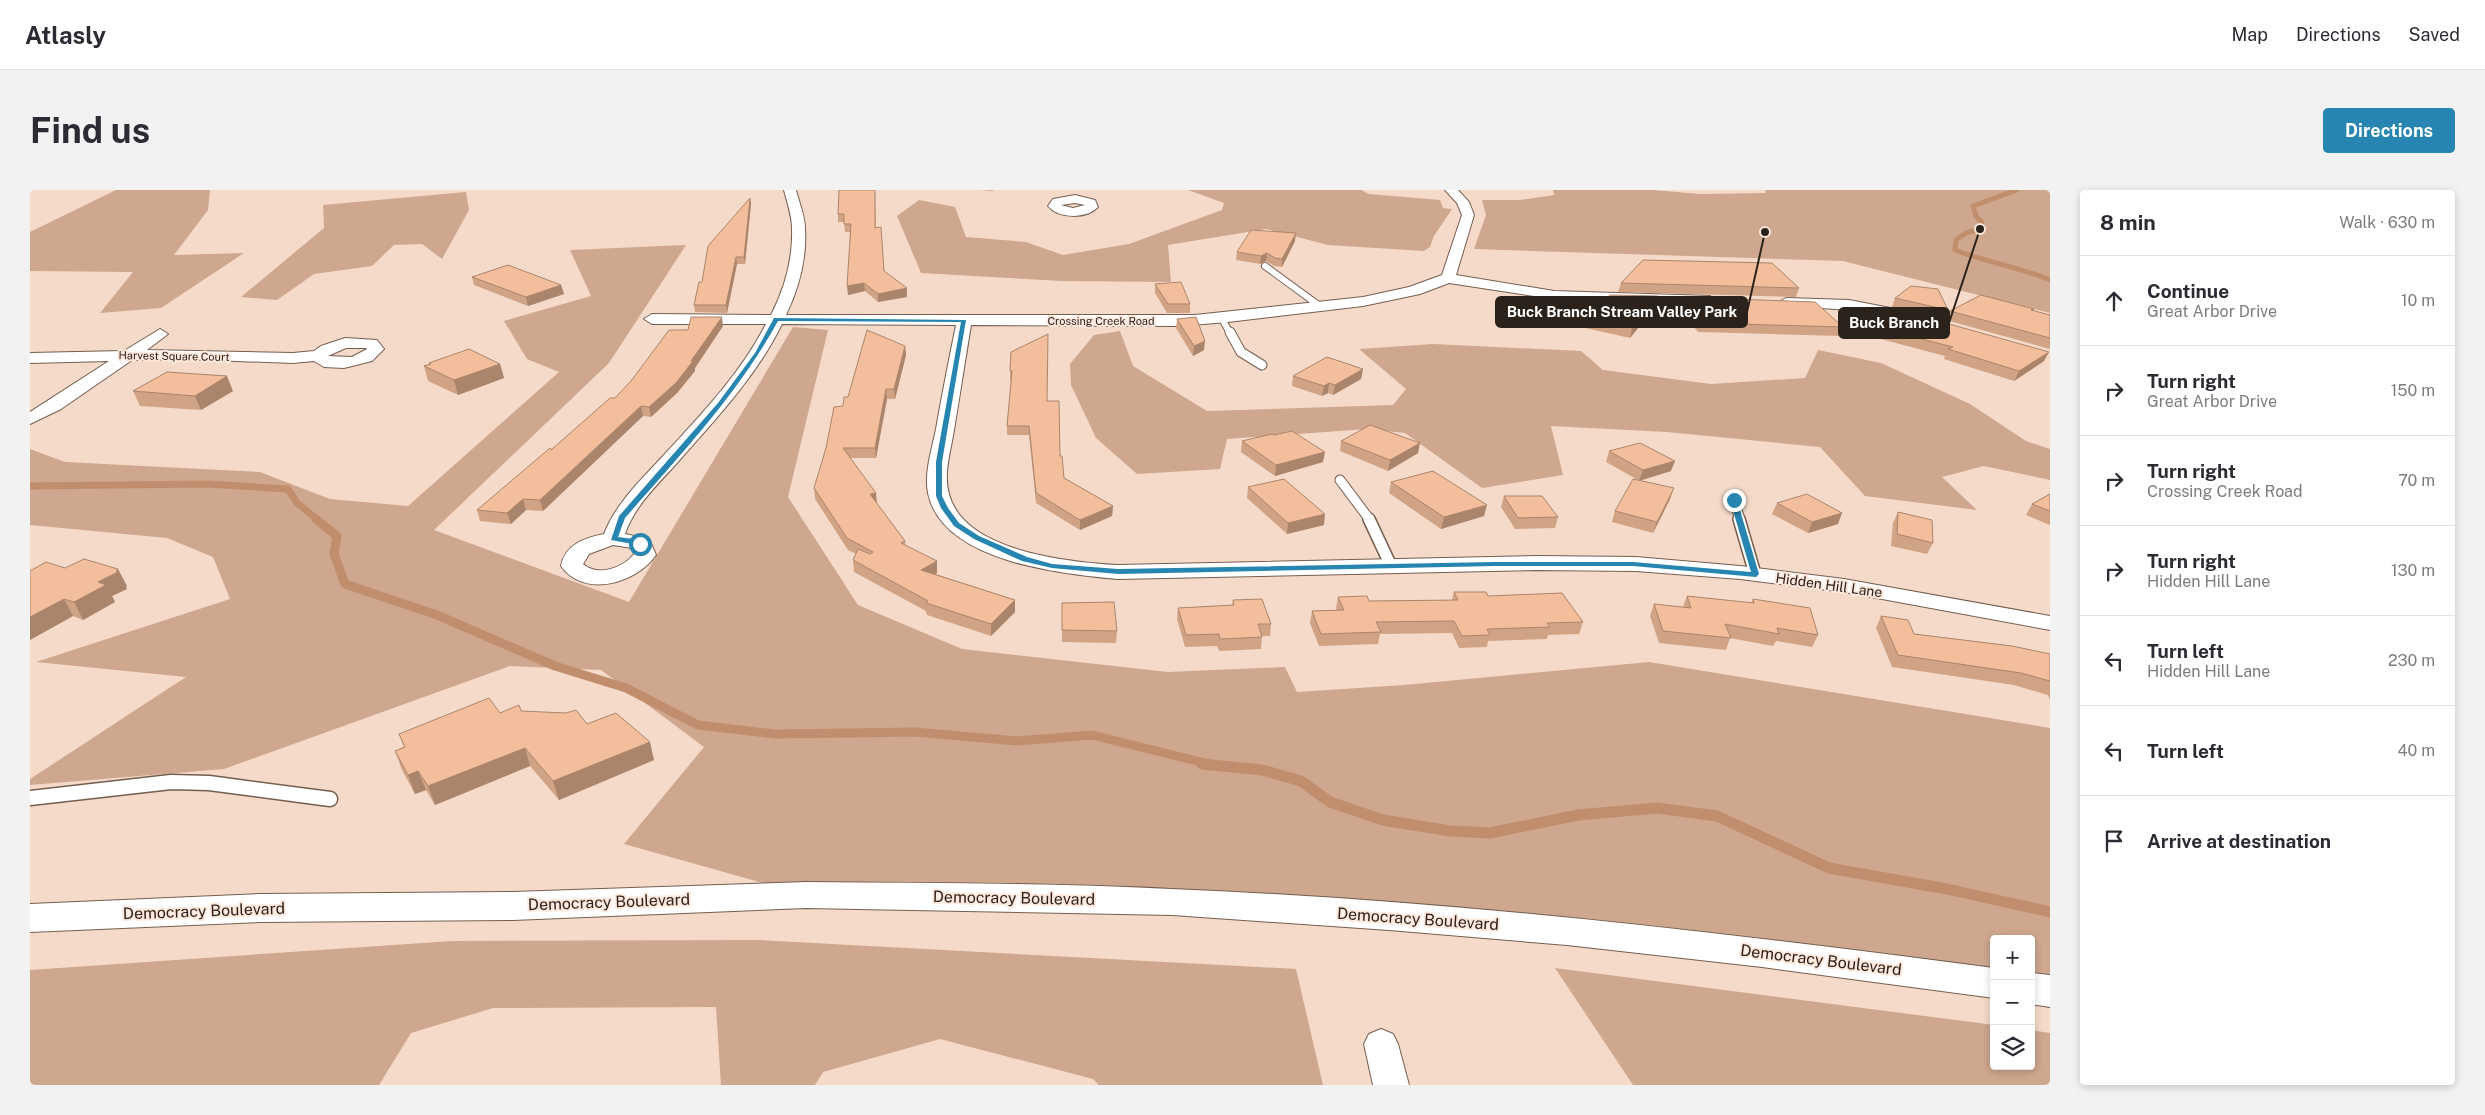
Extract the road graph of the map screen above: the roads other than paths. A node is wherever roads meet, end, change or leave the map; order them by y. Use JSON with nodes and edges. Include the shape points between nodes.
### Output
{"nodes":[{"id":1,"x":790,"y":190,"type":"edge"},
{"id":2,"x":1059,"y":190,"type":"edge"},
{"id":3,"x":1451,"y":190,"type":"edge"},
{"id":4,"x":1068,"y":200,"type":"dead end"},
{"id":5,"x":1265,"y":266,"type":"edge"},
{"id":6,"x":1448,"y":278,"type":"junction"},
{"id":7,"x":1727,"y":301,"type":"edge"},
{"id":8,"x":1766,"y":302,"type":"edge"},
{"id":9,"x":1321,"y":307,"type":"junction"},
{"id":10,"x":652,"y":319,"type":"dead end"},
{"id":11,"x":776,"y":319,"type":"junction"},
{"id":12,"x":1222,"y":319,"type":"junction"},
{"id":13,"x":964,"y":321,"type":"junction"},
{"id":14,"x":1926,"y":321,"type":"edge"},
{"id":15,"x":160,"y":334,"type":"dead end"},
{"id":16,"x":130,"y":354,"type":"junction"},
{"id":17,"x":318,"y":356,"type":"dead end"},
{"id":18,"x":30,"y":358,"type":"edge"},
{"id":19,"x":1262,"y":365,"type":"dead end"},
{"id":20,"x":30,"y":419,"type":"edge"},
{"id":21,"x":1340,"y":480,"type":"dead end"},
{"id":22,"x":1734,"y":500,"type":"dead end"},
{"id":23,"x":613,"y":539,"type":"dead end"},
{"id":24,"x":1392,"y":566,"type":"junction"},
{"id":25,"x":1756,"y":574,"type":"junction"},
{"id":26,"x":2050,"y":623,"type":"edge"},
{"id":27,"x":30,"y":798,"type":"edge"},
{"id":28,"x":330,"y":799,"type":"dead end"},
{"id":29,"x":30,"y":918,"type":"edge"},
{"id":30,"x":1990,"y":982,"type":"edge"},
{"id":31,"x":2035,"y":989,"type":"edge"},
{"id":32,"x":2050,"y":991,"type":"edge"},
{"id":33,"x":1381,"y":1044,"type":"dead end"},
{"id":34,"x":1391,"y":1085,"type":"edge"}],
"edges":[{"from":1,"to":11,"type":"street","via":[[796,205],[799,242],[789,288]]},
{"from":2,"to":4,"type":"street"},
{"from":3,"to":6,"type":"street","via":[[1464,202],[1468,215]]},
{"from":5,"to":9,"type":"lane"},
{"from":6,"to":7,"type":"street","via":[[1561,296]]},
{"from":6,"to":9,"type":"street","name":"Crossing Creek Road","via":[[1405,294]]},
{"from":8,"to":14,"type":"street","via":[[1849,306]]},
{"from":9,"to":12,"type":"street","name":"Crossing Creek Road"},
{"from":10,"to":11,"type":"street","name":"Crossing Creek Road"},
{"from":11,"to":13,"type":"street","name":"Crossing Creek Road"},
{"from":11,"to":23,"type":"street","via":[[742,376],[639,495],[622,517]]},
{"from":12,"to":13,"type":"street","name":"Crossing Creek Road"},
{"from":12,"to":19,"type":"lane","via":[[1241,352]]},
{"from":13,"to":24,"type":"street","name":"Hidden Hill Lane","via":[[937,484],[944,508],[956,524],[977,537],[1024,559],[1085,570]]},
{"from":15,"to":16,"type":"street"},
{"from":16,"to":17,"type":"street","name":"Harvest Square Court","via":[[266,358]]},
{"from":16,"to":18,"type":"street","name":"Harvest Square Court"},
{"from":16,"to":20,"type":"street","via":[[55,406]]},
{"from":21,"to":24,"type":"lane","via":[[1361,503]]},
{"from":22,"to":25,"type":"lane"},
{"from":24,"to":25,"type":"street","name":"Hidden Hill Lane","via":[[1633,564]]},
{"from":25,"to":26,"type":"street","name":"Hidden Hill Lane","via":[[1920,598]]},
{"from":27,"to":28,"type":"lane","via":[[172,782],[209,783]]},
{"from":29,"to":30,"type":"main road","name":"Democracy Boulevard","via":[[260,908],[513,906],[806,895],[1153,902],[1389,916],[1567,931],[1762,952]]},
{"from":31,"to":32,"type":"main road"},
{"from":33,"to":34,"type":"street"}]}
